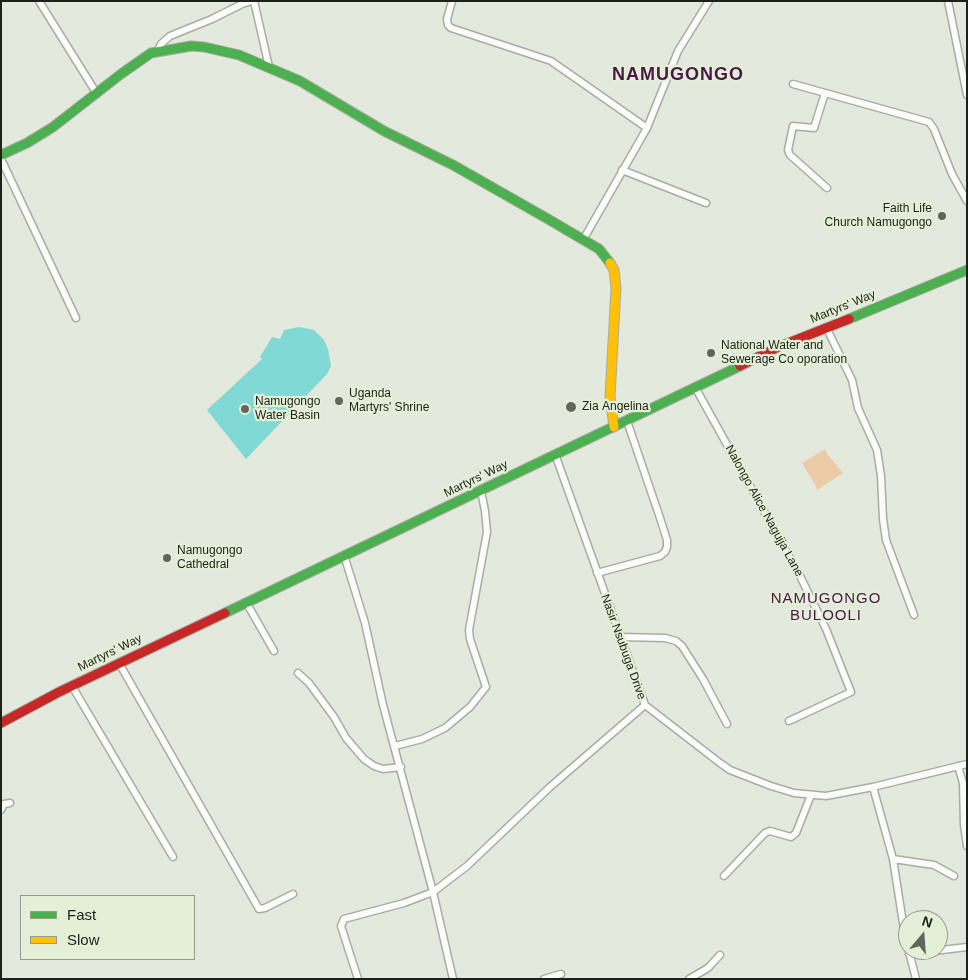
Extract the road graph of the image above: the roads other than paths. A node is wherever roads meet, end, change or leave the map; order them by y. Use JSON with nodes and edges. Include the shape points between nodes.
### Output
{"nodes":[{"id":1,"x":39,"y":1,"type":"edge"},
{"id":2,"x":253,"y":1,"type":"edge"},
{"id":3,"x":452,"y":1,"type":"edge"},
{"id":4,"x":709,"y":1,"type":"edge"},
{"id":5,"x":948,"y":1,"type":"edge"},
{"id":6,"x":233,"y":4,"type":"edge"},
{"id":7,"x":157,"y":52,"type":"junction"},
{"id":8,"x":269,"y":67,"type":"junction"},
{"id":9,"x":793,"y":84,"type":"dead end"},
{"id":10,"x":825,"y":93,"type":"junction"},
{"id":11,"x":97,"y":94,"type":"junction"},
{"id":12,"x":967,"y":95,"type":"edge"},
{"id":13,"x":646,"y":128,"type":"junction"},
{"id":14,"x":1,"y":155,"type":"edge"},
{"id":15,"x":1,"y":159,"type":"edge"},
{"id":16,"x":622,"y":170,"type":"junction"},
{"id":17,"x":827,"y":188,"type":"dead end"},
{"id":18,"x":967,"y":201,"type":"edge"},
{"id":19,"x":706,"y":203,"type":"dead end"},
{"id":20,"x":583,"y":240,"type":"junction"},
{"id":21,"x":967,"y":270,"type":"edge"},
{"id":22,"x":76,"y":318,"type":"dead end"},
{"id":23,"x":826,"y":327,"type":"junction"},
{"id":24,"x":695,"y":387,"type":"junction"},
{"id":25,"x":628,"y":421,"type":"junction"},
{"id":26,"x":614,"y":427,"type":"junction"},
{"id":27,"x":555,"y":454,"type":"junction"},
{"id":28,"x":481,"y":491,"type":"junction"},
{"id":29,"x":344,"y":556,"type":"junction"},
{"id":30,"x":597,"y":573,"type":"junction"},
{"id":31,"x":246,"y":602,"type":"junction"},
{"id":32,"x":914,"y":615,"type":"dead end"},
{"id":33,"x":619,"y":637,"type":"junction"},
{"id":34,"x":274,"y":651,"type":"dead end"},
{"id":35,"x":119,"y":663,"type":"junction"},
{"id":36,"x":298,"y":673,"type":"dead end"},
{"id":37,"x":72,"y":686,"type":"junction"},
{"id":38,"x":645,"y":705,"type":"junction"},
{"id":39,"x":789,"y":721,"type":"dead end"},
{"id":40,"x":1,"y":723,"type":"edge"},
{"id":41,"x":727,"y":724,"type":"dead end"},
{"id":42,"x":395,"y":746,"type":"junction"},
{"id":43,"x":967,"y":764,"type":"edge"},
{"id":44,"x":958,"y":766,"type":"junction"},
{"id":45,"x":401,"y":767,"type":"junction"},
{"id":46,"x":874,"y":787,"type":"junction"},
{"id":47,"x":811,"y":795,"type":"junction"},
{"id":48,"x":10,"y":803,"type":"dead end"},
{"id":49,"x":1,"y":810,"type":"edge"},
{"id":50,"x":967,"y":846,"type":"edge"},
{"id":51,"x":173,"y":857,"type":"dead end"},
{"id":52,"x":893,"y":859,"type":"junction"},
{"id":53,"x":724,"y":876,"type":"dead end"},
{"id":54,"x":954,"y":876,"type":"dead end"},
{"id":55,"x":433,"y":892,"type":"junction"},
{"id":56,"x":293,"y":894,"type":"dead end"},
{"id":57,"x":902,"y":910,"type":"edge"},
{"id":58,"x":967,"y":947,"type":"edge"},
{"id":59,"x":948,"y":949,"type":"edge"},
{"id":60,"x":720,"y":955,"type":"dead end"},
{"id":61,"x":911,"y":960,"type":"edge"},
{"id":62,"x":561,"y":974,"type":"dead end"},
{"id":63,"x":358,"y":979,"type":"edge"},
{"id":64,"x":453,"y":979,"type":"edge"},
{"id":65,"x":544,"y":979,"type":"edge"},
{"id":66,"x":689,"y":979,"type":"edge"},
{"id":67,"x":916,"y":979,"type":"edge"}],
"edges":[{"from":1,"to":11,"type":"street"},
{"from":2,"to":6,"type":"street"},
{"from":2,"to":8,"type":"street"},
{"from":3,"to":13,"type":"street","via":[[447,19],[451,28],[551,61]]},
{"from":4,"to":13,"type":"street","via":[[678,51]]},
{"from":5,"to":12,"type":"street"},
{"from":6,"to":7,"type":"street","via":[[212,19],[170,36]]},
{"from":7,"to":8,"type":"main road","via":[[204,47],[239,55]]},
{"from":7,"to":11,"type":"main road","via":[[146,56]]},
{"from":8,"to":20,"type":"main road","via":[[453,165]]},
{"from":9,"to":10,"type":"street"},
{"from":10,"to":17,"type":"street","via":[[814,128],[793,126],[788,150]]},
{"from":10,"to":18,"type":"street","via":[[930,122]]},
{"from":11,"to":14,"type":"main road","via":[[53,126]]},
{"from":13,"to":16,"type":"street"},
{"from":15,"to":22,"type":"street"},
{"from":16,"to":19,"type":"street"},
{"from":16,"to":20,"type":"street"},
{"from":20,"to":26,"type":"main road","via":[[606,256],[615,278],[610,382]]},
{"from":21,"to":23,"type":"main road","name":"Martyrs' Way"},
{"from":23,"to":24,"type":"main road","name":"Martyrs' Way"},
{"from":23,"to":32,"type":"street","via":[[852,380],[858,408],[877,450],[886,540]]},
{"from":24,"to":25,"type":"main road","name":"Martyrs' Way"},
{"from":24,"to":39,"type":"street","name":"Nalongo Alice Nagujja Lane","via":[[800,576],[851,692]]},
{"from":25,"to":26,"type":"main road","name":"Martyrs' Way"},
{"from":25,"to":30,"type":"street","via":[[667,547],[660,556]]},
{"from":26,"to":27,"type":"main road","name":"Martyrs' Way"},
{"from":27,"to":28,"type":"main road","name":"Martyrs' Way"},
{"from":27,"to":30,"type":"street","name":"Nasir Nsubuga Drive"},
{"from":28,"to":29,"type":"main road","name":"Martyrs' Way"},
{"from":28,"to":42,"type":"street","via":[[487,532],[469,630],[486,687],[470,707],[445,728],[422,739]]},
{"from":29,"to":31,"type":"main road","name":"Martyrs' Way"},
{"from":29,"to":42,"type":"street","via":[[365,623]]},
{"from":30,"to":33,"type":"street","name":"Nasir Nsubuga Drive"},
{"from":31,"to":34,"type":"street"},
{"from":31,"to":35,"type":"main road","name":"Martyrs' Way"},
{"from":33,"to":38,"type":"street","name":"Nasir Nsubuga Drive"},
{"from":33,"to":41,"type":"street","via":[[676,641],[703,679]]},
{"from":35,"to":37,"type":"main road","name":"Martyrs' Way"},
{"from":35,"to":56,"type":"street","via":[[259,909]]},
{"from":36,"to":45,"type":"street","via":[[309,683],[364,759],[383,769]]},
{"from":37,"to":40,"type":"main road","name":"Martyrs' Way"},
{"from":37,"to":51,"type":"street"},
{"from":38,"to":47,"type":"street","name":"Nasir Nsubuga Drive","via":[[730,770],[771,786]]},
{"from":38,"to":55,"type":"street","via":[[550,787],[467,866]]},
{"from":42,"to":45,"type":"street"},
{"from":43,"to":44,"type":"street","name":"Nasir Nsubuga Drive"},
{"from":44,"to":46,"type":"street","name":"Nasir Nsubuga Drive"},
{"from":44,"to":50,"type":"street","via":[[963,783]]},
{"from":45,"to":55,"type":"street"},
{"from":46,"to":47,"type":"street","name":"Nasir Nsubuga Drive","via":[[826,796]]},
{"from":46,"to":52,"type":"street"},
{"from":47,"to":53,"type":"street","via":[[791,837],[770,831],[765,833]]},
{"from":48,"to":49,"type":"street","via":[[4,804]]},
{"from":52,"to":54,"type":"street","via":[[934,865]]},
{"from":52,"to":57,"type":"street"},
{"from":55,"to":63,"type":"street","via":[[342,921]]},
{"from":55,"to":64,"type":"street"},
{"from":58,"to":59,"type":"street"},
{"from":60,"to":66,"type":"street","via":[[708,968]]},
{"from":61,"to":67,"type":"street"},
{"from":62,"to":65,"type":"street"}]}
